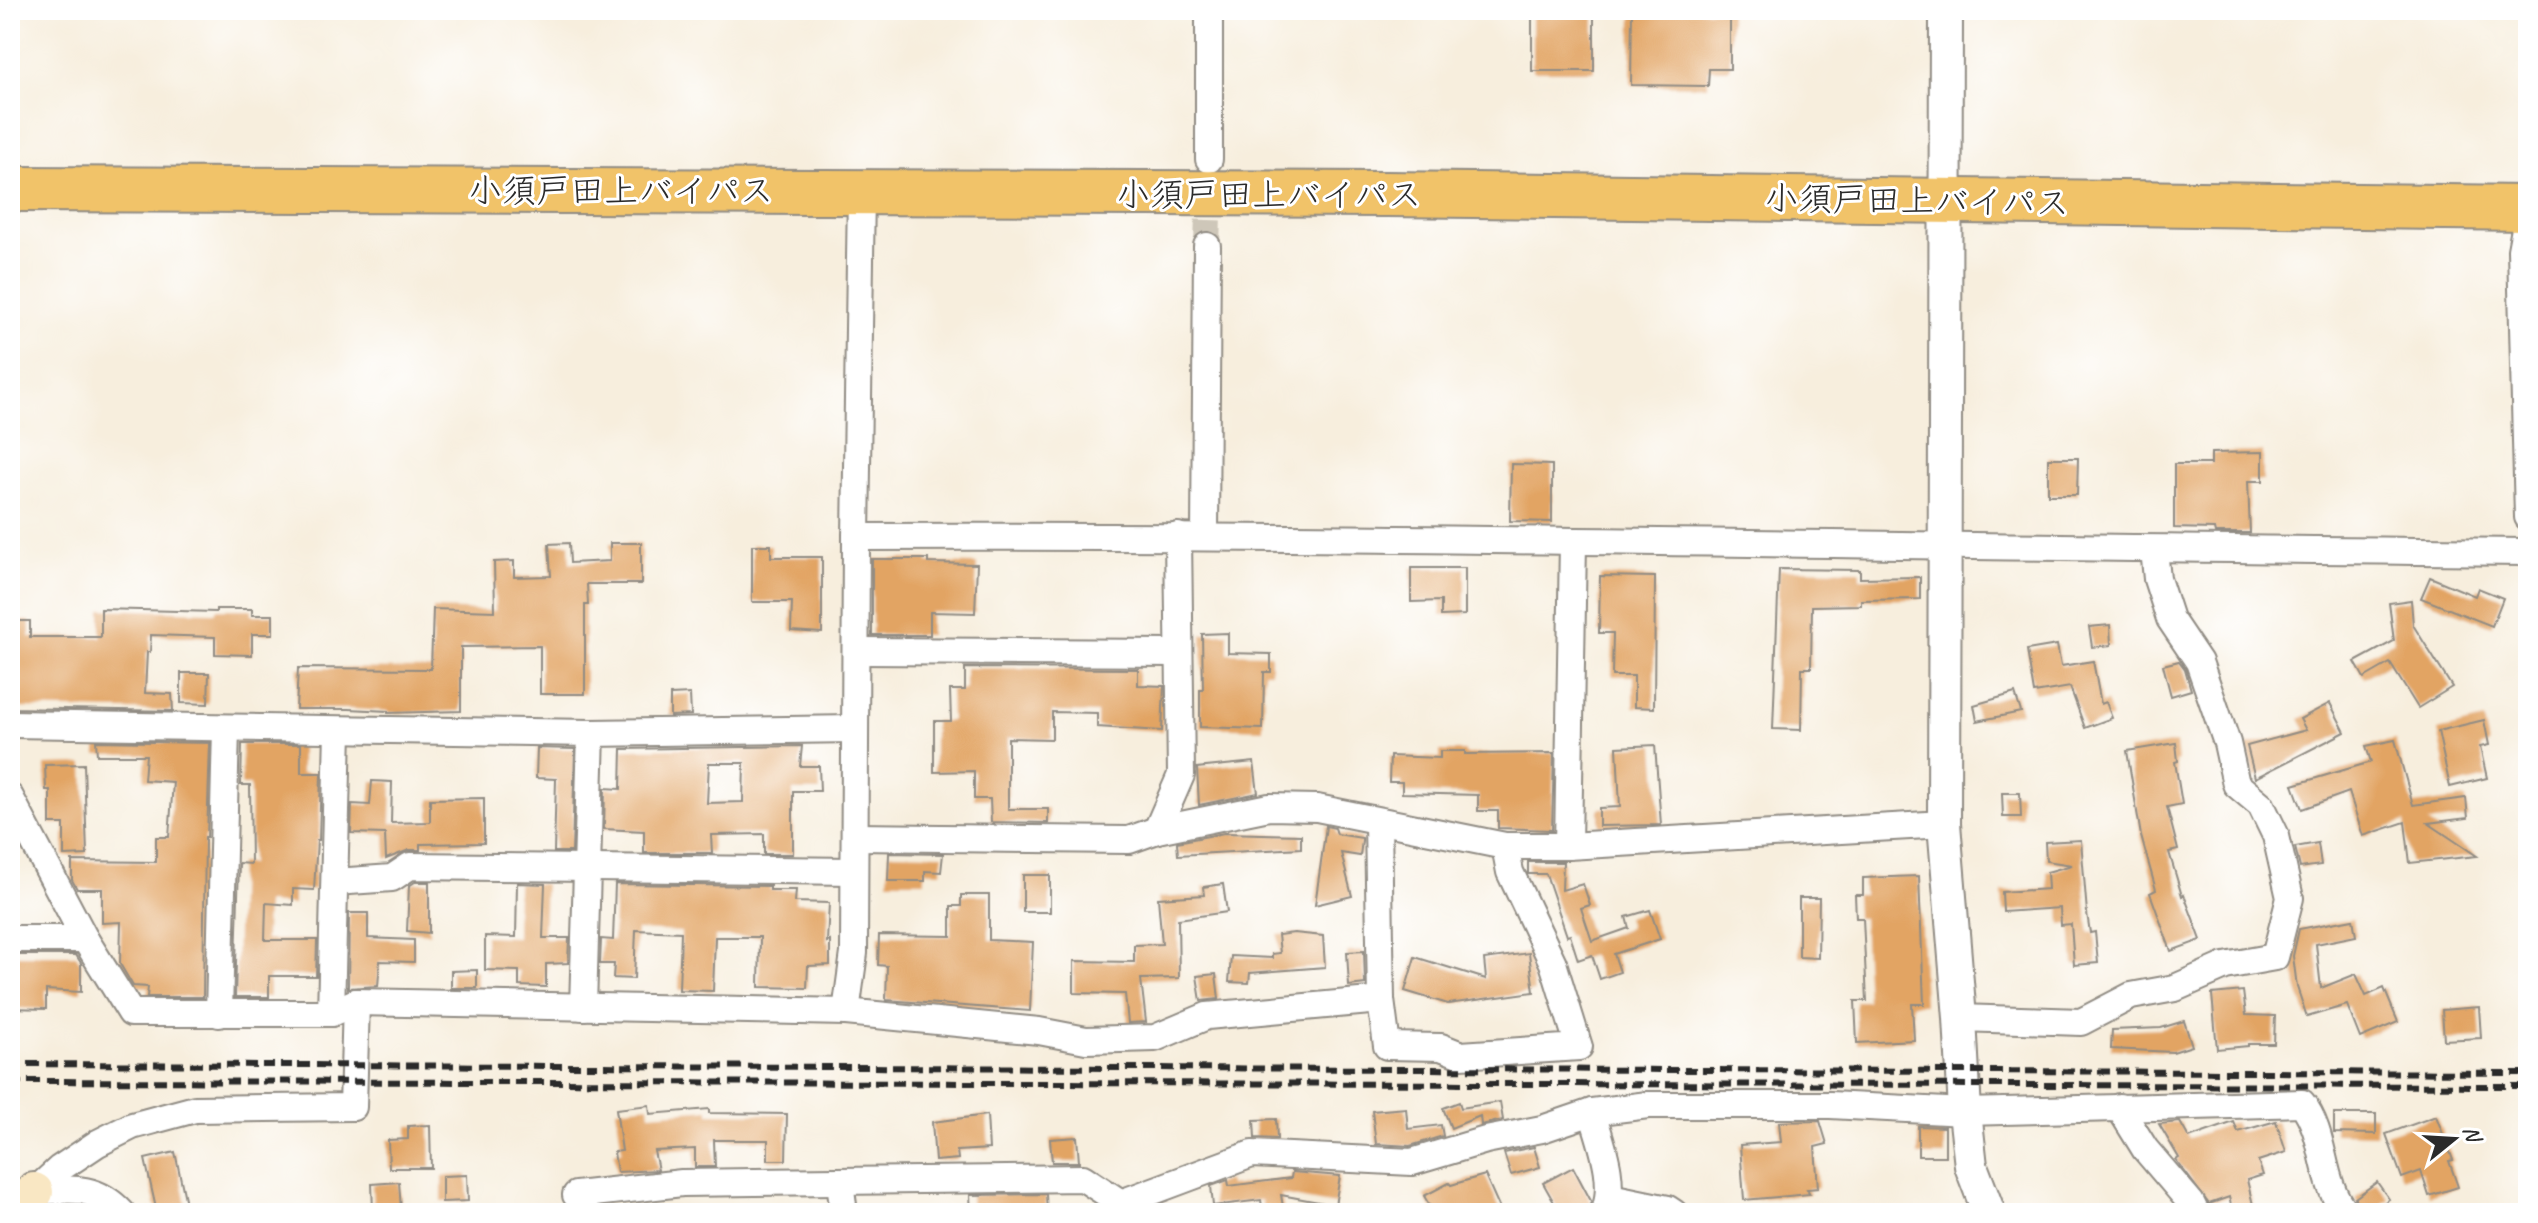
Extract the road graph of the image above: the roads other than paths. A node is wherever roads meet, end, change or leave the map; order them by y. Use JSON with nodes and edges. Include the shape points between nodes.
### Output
{"nodes":[{"id":1,"x":1209,"y":10,"type":"edge"},
{"id":2,"x":1946,"y":10,"type":"edge"},
{"id":3,"x":1209,"y":159,"type":"tunnel mouth"},
{"id":4,"x":10,"y":189,"type":"edge"},
{"id":5,"x":861,"y":191,"type":"junction"},
{"id":6,"x":1945,"y":200,"type":"junction"},
{"id":7,"x":2528,"y":210,"type":"edge"},
{"id":8,"x":1207,"y":246,"type":"tunnel mouth"},
{"id":9,"x":2528,"y":517,"type":"edge"},
{"id":10,"x":1178,"y":536,"type":"junction"},
{"id":11,"x":1205,"y":536,"type":"junction"},
{"id":12,"x":856,"y":537,"type":"junction"},
{"id":13,"x":1573,"y":541,"type":"junction"},
{"id":14,"x":1945,"y":547,"type":"junction"},
{"id":15,"x":2154,"y":549,"type":"junction"},
{"id":16,"x":2528,"y":552,"type":"edge"},
{"id":17,"x":856,"y":651,"type":"junction"},
{"id":18,"x":1178,"y":653,"type":"junction"},
{"id":19,"x":10,"y":724,"type":"edge"},
{"id":20,"x":226,"y":728,"type":"junction"},
{"id":21,"x":855,"y":729,"type":"junction"},
{"id":22,"x":338,"y":730,"type":"junction"},
{"id":23,"x":591,"y":733,"type":"junction"},
{"id":24,"x":10,"y":797,"type":"edge"},
{"id":25,"x":1378,"y":822,"type":"junction"},
{"id":26,"x":1944,"y":824,"type":"junction"},
{"id":27,"x":1157,"y":830,"type":"junction"},
{"id":28,"x":855,"y":837,"type":"junction"},
{"id":29,"x":1505,"y":846,"type":"junction"},
{"id":30,"x":1568,"y":846,"type":"junction"},
{"id":31,"x":588,"y":868,"type":"junction"},
{"id":32,"x":854,"y":871,"type":"junction"},
{"id":33,"x":335,"y":882,"type":"junction"},
{"id":34,"x":10,"y":939,"type":"edge"},
{"id":35,"x":85,"y":939,"type":"junction"},
{"id":36,"x":1381,"y":1000,"type":"junction"},
{"id":37,"x":356,"y":1002,"type":"junction"},
{"id":38,"x":583,"y":1007,"type":"junction"},
{"id":39,"x":846,"y":1012,"type":"junction"},
{"id":40,"x":331,"y":1013,"type":"junction"},
{"id":41,"x":219,"y":1014,"type":"junction"},
{"id":42,"x":1960,"y":1018,"type":"junction"},
{"id":43,"x":2119,"y":1107,"type":"junction"},
{"id":44,"x":1592,"y":1112,"type":"junction"},
{"id":45,"x":1965,"y":1112,"type":"junction"},
{"id":46,"x":840,"y":1182,"type":"junction"},
{"id":47,"x":576,"y":1195,"type":"dead end"},
{"id":48,"x":19,"y":1200,"type":"edge"},
{"id":49,"x":1607,"y":1205,"type":"edge"},
{"id":50,"x":1129,"y":1208,"type":"edge"},
{"id":51,"x":122,"y":1213,"type":"edge"},
{"id":52,"x":844,"y":1213,"type":"edge"},
{"id":53,"x":1674,"y":1213,"type":"edge"},
{"id":54,"x":1989,"y":1213,"type":"edge"},
{"id":55,"x":2196,"y":1213,"type":"edge"},
{"id":56,"x":2346,"y":1213,"type":"edge"}],
"edges":[{"from":1,"to":3,"type":"street"},
{"from":2,"to":6,"type":"street"},
{"from":4,"to":5,"type":"highway","name":"小須戸田上バイパス"},
{"from":5,"to":6,"type":"highway","name":"小須戸田上バイパス"},
{"from":5,"to":12,"type":"street"},
{"from":6,"to":7,"type":"highway","name":"小須戸田上バイパス"},
{"from":6,"to":14,"type":"street"},
{"from":7,"to":9,"type":"street","via":[[2521,250]]},
{"from":8,"to":11,"type":"street"},
{"from":10,"to":11,"type":"street"},
{"from":10,"to":12,"type":"street"},
{"from":10,"to":18,"type":"street"},
{"from":11,"to":13,"type":"street"},
{"from":12,"to":17,"type":"street"},
{"from":13,"to":14,"type":"street"},
{"from":13,"to":30,"type":"street"},
{"from":14,"to":15,"type":"street"},
{"from":14,"to":26,"type":"street"},
{"from":15,"to":16,"type":"street"},
{"from":15,"to":42,"type":"street","via":[[2170,619],[2199,662],[2236,784],[2261,805],[2276,836],[2290,898],[2275,957],[2225,966],[2175,988],[2131,996],[2081,1022]]},
{"from":17,"to":18,"type":"street"},
{"from":17,"to":21,"type":"street"},
{"from":18,"to":27,"type":"street","via":[[1181,775]]},
{"from":19,"to":20,"type":"street"},
{"from":20,"to":22,"type":"street"},
{"from":20,"to":41,"type":"street"},
{"from":21,"to":23,"type":"street"},
{"from":21,"to":28,"type":"street"},
{"from":22,"to":23,"type":"street"},
{"from":22,"to":33,"type":"street"},
{"from":23,"to":31,"type":"street"},
{"from":24,"to":35,"type":"street"},
{"from":25,"to":27,"type":"street","via":[[1317,808],[1269,807]]},
{"from":25,"to":29,"type":"street"},
{"from":25,"to":36,"type":"street"},
{"from":26,"to":30,"type":"street"},
{"from":26,"to":42,"type":"street"},
{"from":27,"to":28,"type":"street","via":[[1129,840]]},
{"from":28,"to":32,"type":"street"},
{"from":29,"to":30,"type":"street"},
{"from":29,"to":36,"type":"street","via":[[1510,872],[1553,963],[1579,1047],[1461,1055],[1441,1047],[1387,1046]]},
{"from":31,"to":32,"type":"street"},
{"from":31,"to":33,"type":"street","via":[[410,866],[392,878]]},
{"from":31,"to":38,"type":"street"},
{"from":32,"to":39,"type":"street","via":[[854,953]]},
{"from":33,"to":40,"type":"street"},
{"from":34,"to":35,"type":"street"},
{"from":35,"to":41,"type":"street","via":[[131,1013]]},
{"from":36,"to":39,"type":"street","via":[[1207,1016],[1155,1038],[1086,1040]]},
{"from":37,"to":38,"type":"street"},
{"from":37,"to":40,"type":"street"},
{"from":37,"to":48,"type":"street","via":[[353,1107],[195,1109],[132,1126],[98,1143]]},
{"from":38,"to":39,"type":"street"},
{"from":40,"to":41,"type":"street"},
{"from":42,"to":45,"type":"street"},
{"from":43,"to":45,"type":"street"},
{"from":43,"to":55,"type":"street"},
{"from":43,"to":56,"type":"street","via":[[2302,1103],[2312,1115],[2334,1200]]},
{"from":44,"to":45,"type":"street","via":[[1648,1105],[1830,1105]]},
{"from":44,"to":49,"type":"street","via":[[1604,1151]]},
{"from":44,"to":50,"type":"street","via":[[1412,1162],[1252,1154]]},
{"from":45,"to":54,"type":"street","via":[[1971,1166]]},
{"from":46,"to":47,"type":"street","via":[[682,1183]]},
{"from":46,"to":50,"type":"street","via":[[1083,1178]]},
{"from":46,"to":52,"type":"street"},
{"from":48,"to":51,"type":"street","via":[[90,1190]]},
{"from":49,"to":53,"type":"street"}]}
